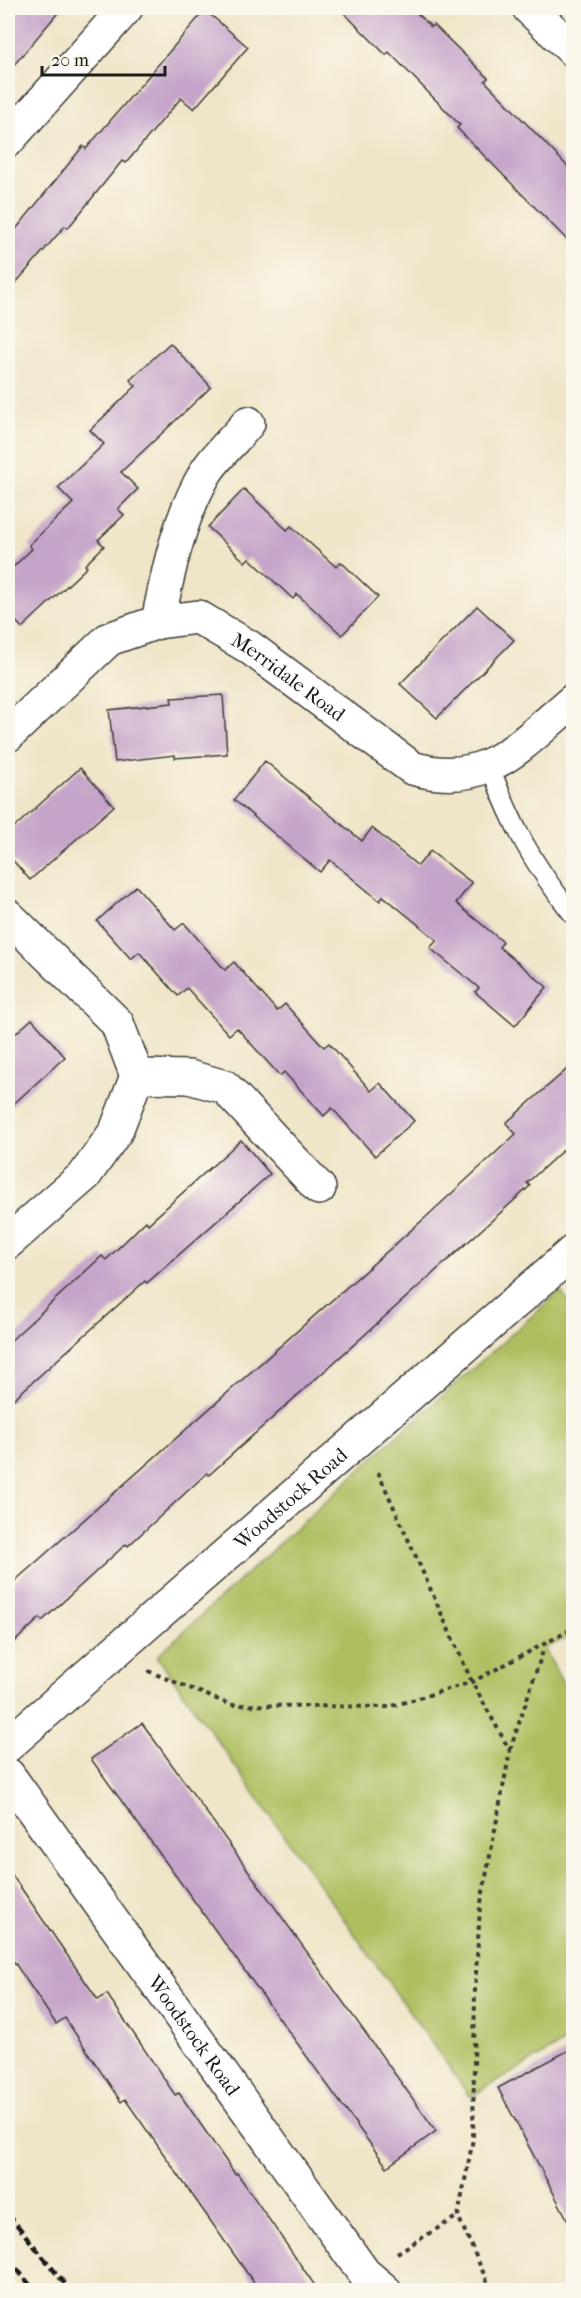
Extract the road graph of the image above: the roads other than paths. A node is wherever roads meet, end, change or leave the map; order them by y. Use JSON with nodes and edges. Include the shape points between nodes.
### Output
{"nodes":[{"id":1,"x":126,"y":8,"type":"edge"},
{"id":2,"x":529,"y":8,"type":"edge"},
{"id":3,"x":573,"y":51,"type":"edge"},
{"id":4,"x":8,"y":140,"type":"edge"},
{"id":5,"x":248,"y":423,"type":"dead end"},
{"id":6,"x":158,"y":622,"type":"junction"},
{"id":7,"x":573,"y":700,"type":"edge"},
{"id":8,"x":8,"y":735,"type":"edge"},
{"id":9,"x":490,"y":766,"type":"junction"},
{"id":10,"x":8,"y":916,"type":"edge"},
{"id":11,"x":573,"y":916,"type":"edge"},
{"id":12,"x":137,"y":1076,"type":"junction"},
{"id":13,"x":319,"y":1188,"type":"dead end"},
{"id":14,"x":8,"y":1242,"type":"edge"},
{"id":15,"x":573,"y":1253,"type":"edge"},
{"id":16,"x":8,"y":1745,"type":"edge"},
{"id":17,"x":8,"y":1775,"type":"edge"},
{"id":18,"x":374,"y":2282,"type":"edge"}],
"edges":[{"from":1,"to":4,"type":"street"},
{"from":2,"to":3,"type":"street"},
{"from":5,"to":6,"type":"street","via":[[207,471],[189,510],[168,568]]},
{"from":6,"to":8,"type":"street","name":"Merridale Road","via":[[109,639]]},
{"from":6,"to":9,"type":"street","name":"Merridale Road","via":[[198,617],[249,647],[412,768],[457,776]]},
{"from":7,"to":9,"type":"street","name":"Merridale Road"},
{"from":9,"to":11,"type":"lane","via":[[521,841]]},
{"from":10,"to":12,"type":"street","via":[[117,1023]]},
{"from":12,"to":13,"type":"street","via":[[189,1077],[225,1087]]},
{"from":12,"to":14,"type":"street","via":[[116,1131],[85,1175]]},
{"from":15,"to":16,"type":"street","name":"Woodstock Road"},
{"from":17,"to":18,"type":"street","name":"Woodstock Road"}]}
